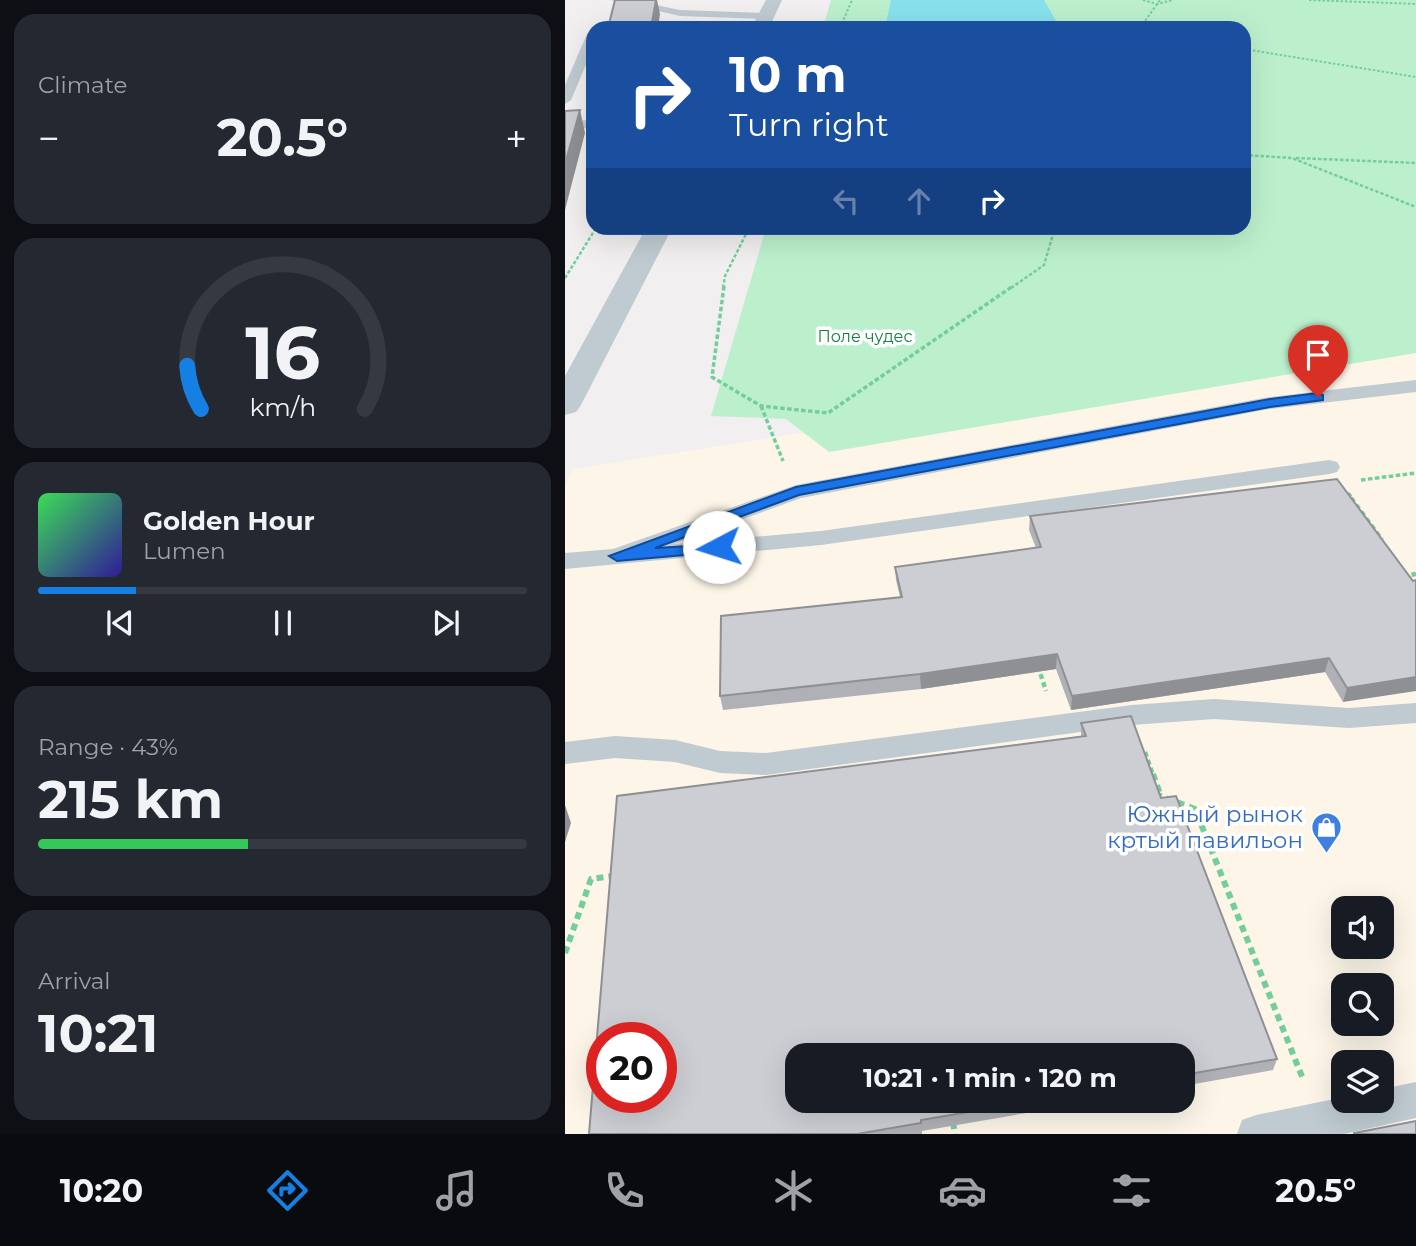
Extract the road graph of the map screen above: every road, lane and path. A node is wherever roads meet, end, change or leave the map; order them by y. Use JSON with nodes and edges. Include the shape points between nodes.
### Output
{"nodes":[{"id":1,"x":616,"y":0,"type":"edge"},
{"id":2,"x":852,"y":0,"type":"edge"},
{"id":3,"x":1143,"y":0,"type":"edge"},
{"id":4,"x":1160,"y":0,"type":"edge"},
{"id":5,"x":1173,"y":0,"type":"edge"},
{"id":6,"x":1309,"y":0,"type":"edge"},
{"id":7,"x":1157,"y":4,"type":"junction"},
{"id":8,"x":1416,"y":4,"type":"edge"},
{"id":9,"x":767,"y":15,"type":"edge"},
{"id":10,"x":843,"y":21,"type":"edge"},
{"id":11,"x":1145,"y":21,"type":"edge"},
{"id":12,"x":586,"y":50,"type":"edge"},
{"id":13,"x":1251,"y":50,"type":"edge"},
{"id":14,"x":1416,"y":77,"type":"edge"},
{"id":15,"x":565,"y":100,"type":"edge"},
{"id":16,"x":586,"y":124,"type":"edge"},
{"id":17,"x":565,"y":125,"type":"edge"},
{"id":18,"x":1251,"y":155,"type":"edge"},
{"id":19,"x":1292,"y":158,"type":"junction"},
{"id":20,"x":1416,"y":163,"type":"edge"},
{"id":21,"x":1416,"y":207,"type":"edge"},
{"id":22,"x":592,"y":235,"type":"edge"},
{"id":23,"x":655,"y":235,"type":"edge"},
{"id":24,"x":746,"y":235,"type":"edge"},
{"id":25,"x":1053,"y":235,"type":"edge"},
{"id":26,"x":565,"y":278,"type":"edge"},
{"id":27,"x":1416,"y":386,"type":"edge"},
{"id":28,"x":565,"y":405,"type":"edge"},
{"id":29,"x":761,"y":406,"type":"junction"},
{"id":30,"x":1416,"y":473,"type":"edge"},
{"id":31,"x":1335,"y":474,"type":"junction"},
{"id":32,"x":796,"y":492,"type":"junction"},
{"id":33,"x":1385,"y":544,"type":"edge"},
{"id":34,"x":617,"y":556,"type":"junction"},
{"id":35,"x":565,"y":561,"type":"edge"},
{"id":36,"x":1400,"y":565,"type":"edge"},
{"id":37,"x":1416,"y":574,"type":"edge"},
{"id":38,"x":1408,"y":575,"type":"junction"},
{"id":39,"x":1394,"y":577,"type":"edge"},
{"id":40,"x":1037,"y":664,"type":"edge"},
{"id":41,"x":1416,"y":713,"type":"edge"},
{"id":42,"x":1132,"y":715,"type":"junction"},
{"id":43,"x":1057,"y":725,"type":"junction"},
{"id":44,"x":565,"y":753,"type":"edge"},
{"id":45,"x":1160,"y":794,"type":"junction"},
{"id":46,"x":1147,"y":796,"type":"edge"},
{"id":47,"x":619,"y":875,"type":"edge"},
{"id":48,"x":565,"y":953,"type":"edge"},
{"id":49,"x":1416,"y":1100,"type":"edge"},
{"id":50,"x":951,"y":1113,"type":"edge"},
{"id":51,"x":1319,"y":1120,"type":"junction"},
{"id":52,"x":955,"y":1134,"type":"edge"},
{"id":53,"x":1256,"y":1134,"type":"edge"}],
"edges":[{"from":1,"to":9,"type":"lane","via":[[680,13]]},
{"from":2,"to":10,"type":"path"},
{"from":3,"to":7,"type":"path"},
{"from":4,"to":7,"type":"path"},
{"from":5,"to":7,"type":"path"},
{"from":6,"to":8,"type":"path"},
{"from":7,"to":11,"type":"path"},
{"from":12,"to":15,"type":"lane"},
{"from":13,"to":14,"type":"path"},
{"from":16,"to":17,"type":"lane"},
{"from":18,"to":19,"type":"path"},
{"from":19,"to":20,"type":"path"},
{"from":19,"to":21,"type":"path"},
{"from":22,"to":26,"type":"path"},
{"from":23,"to":28,"type":"street"},
{"from":24,"to":29,"type":"path","via":[[725,276],[712,377]]},
{"from":25,"to":29,"type":"path","via":[[1044,265],[828,413]]},
{"from":27,"to":32,"type":"lane","via":[[1270,403]]},
{"from":29,"to":32,"type":"path"},
{"from":30,"to":31,"type":"path"},
{"from":31,"to":33,"type":"path"},
{"from":31,"to":34,"type":"lane","via":[[821,538]]},
{"from":32,"to":34,"type":"lane"},
{"from":34,"to":35,"type":"lane"},
{"from":36,"to":38,"type":"path"},
{"from":37,"to":38,"type":"path"},
{"from":38,"to":39,"type":"path"},
{"from":40,"to":43,"type":"path"},
{"from":41,"to":42,"type":"lane","via":[[1349,718],[1214,709]]},
{"from":42,"to":43,"type":"lane"},
{"from":42,"to":45,"type":"path"},
{"from":43,"to":44,"type":"lane","via":[[766,764],[615,747]]},
{"from":45,"to":46,"type":"path"},
{"from":45,"to":51,"type":"path","via":[[1195,809]]},
{"from":47,"to":48,"type":"path","via":[[591,879]]},
{"from":49,"to":51,"type":"lane"},
{"from":50,"to":52,"type":"path"},
{"from":51,"to":53,"type":"lane"}]}
